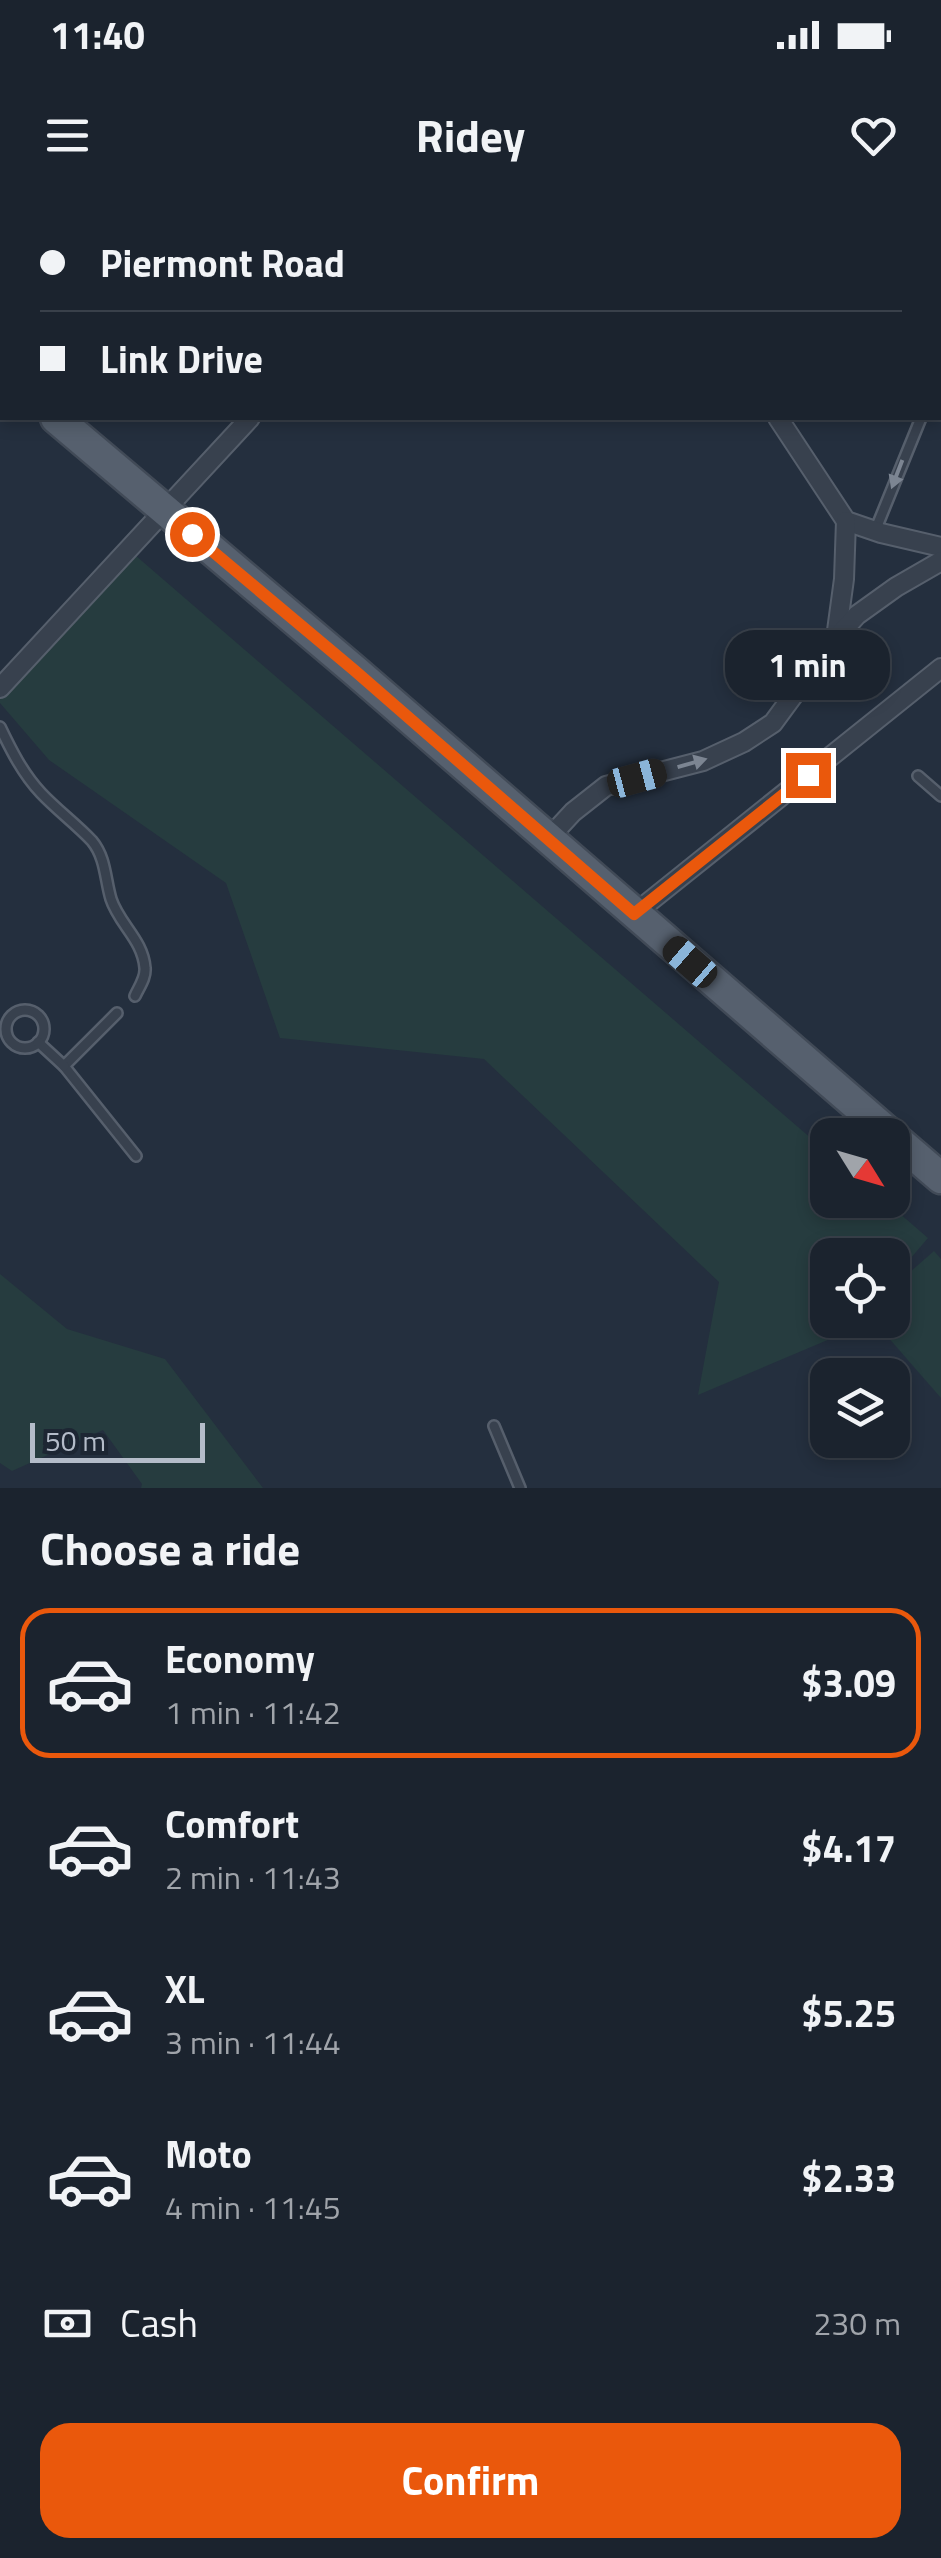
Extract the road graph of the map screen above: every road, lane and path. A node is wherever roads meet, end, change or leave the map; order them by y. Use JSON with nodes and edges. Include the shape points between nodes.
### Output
{"nodes":[{"id":1,"x":58,"y":420,"type":"edge"},
{"id":2,"x":248,"y":420,"type":"edge"},
{"id":3,"x":779,"y":420,"type":"edge"},
{"id":4,"x":920,"y":420,"type":"edge"},
{"id":5,"x":165,"y":511,"type":"junction"},
{"id":6,"x":846,"y":521,"type":"junction"},
{"id":7,"x":875,"y":530,"type":"junction"},
{"id":8,"x":941,"y":547,"type":"edge"},
{"id":9,"x":941,"y":561,"type":"edge"},
{"id":10,"x":836,"y":638,"type":"junction"},
{"id":11,"x":941,"y":668,"type":"edge"},
{"id":12,"x":0,"y":688,"type":"edge"},
{"id":13,"x":0,"y":727,"type":"edge"},
{"id":14,"x":918,"y":776,"type":"dead end"},
{"id":15,"x":941,"y":796,"type":"edge"},
{"id":16,"x":548,"y":838,"type":"junction"},
{"id":17,"x":634,"y":914,"type":"junction"},
{"id":18,"x":135,"y":996,"type":"dead end"},
{"id":19,"x":0,"y":1004,"type":"edge"},
{"id":20,"x":117,"y":1013,"type":"dead end"},
{"id":21,"x":13,"y":1014,"type":"junction"},
{"id":22,"x":38,"y":1042,"type":"junction"},
{"id":23,"x":64,"y":1066,"type":"junction"},
{"id":24,"x":871,"y":1118,"type":"edge"},
{"id":25,"x":910,"y":1151,"type":"edge"},
{"id":26,"x":136,"y":1156,"type":"dead end"},
{"id":27,"x":941,"y":1178,"type":"edge"},
{"id":28,"x":494,"y":1426,"type":"dead end"},
{"id":29,"x":520,"y":1488,"type":"edge"}],
"edges":[{"from":1,"to":5,"type":"main road"},
{"from":2,"to":5,"type":"street"},
{"from":3,"to":6,"type":"street"},
{"from":4,"to":7,"type":"lane","one_way":true},
{"from":5,"to":12,"type":"street"},
{"from":5,"to":16,"type":"main road"},
{"from":6,"to":7,"type":"street"},
{"from":6,"to":10,"type":"street"},
{"from":7,"to":8,"type":"street"},
{"from":9,"to":10,"type":"street","via":[[876,600]]},
{"from":16,"to":10,"type":"street","one_way":true,"via":[[606,786],[703,761],[774,723]]},
{"from":11,"to":17,"type":"street"},
{"from":13,"to":18,"type":"lane","via":[[38,790],[102,856],[112,900],[143,954],[146,973]]},
{"from":14,"to":15,"type":"lane"},
{"from":16,"to":17,"type":"main road"},
{"from":17,"to":24,"type":"main road"},
{"from":19,"to":21,"type":"lane"},
{"from":20,"to":23,"type":"lane"},
{"from":21,"to":22,"type":"lane","via":[[37,1014],[44,1024]]},
{"from":21,"to":22,"type":"lane","via":[[6,1025],[11,1042],[28,1048]]},
{"from":22,"to":23,"type":"lane"},
{"from":23,"to":26,"type":"lane"},
{"from":25,"to":27,"type":"main road"},
{"from":28,"to":29,"type":"lane"}]}
